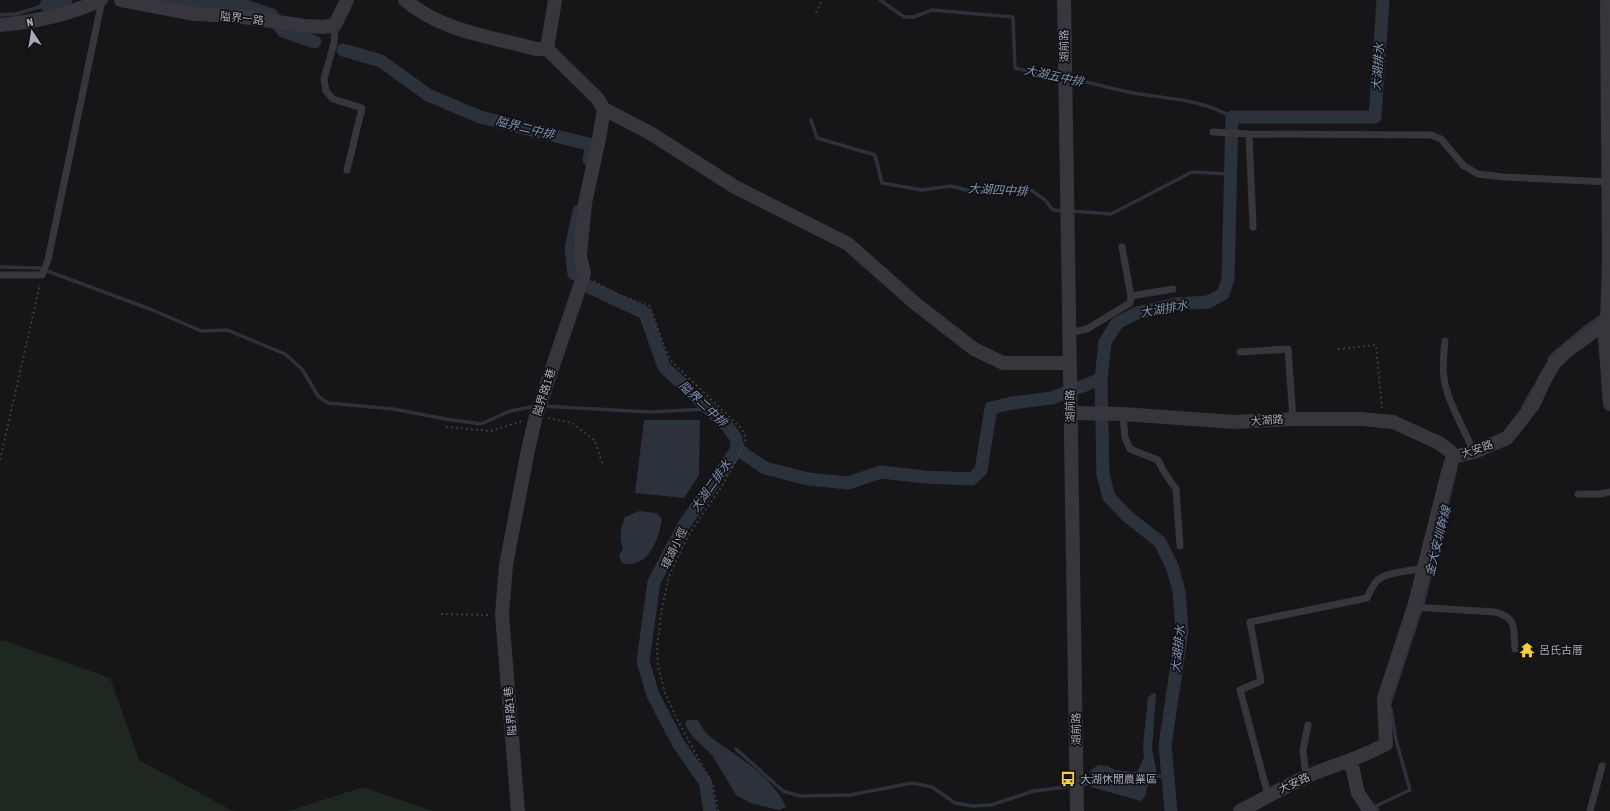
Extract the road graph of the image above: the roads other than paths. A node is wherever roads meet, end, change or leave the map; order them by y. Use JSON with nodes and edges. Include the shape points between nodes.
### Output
{"nodes":[{"id":1,"x":102,"y":0,"type":"edge"},
{"id":2,"x":121,"y":0,"type":"edge"},
{"id":3,"x":347,"y":0,"type":"edge"},
{"id":4,"x":555,"y":0,"type":"edge"},
{"id":5,"x":1064,"y":0,"type":"edge"},
{"id":6,"x":1607,"y":0,"type":"edge"},
{"id":7,"x":413,"y":3,"type":"edge"},
{"id":8,"x":0,"y":24,"type":"edge"},
{"id":9,"x":335,"y":25,"type":"junction"},
{"id":10,"x":547,"y":49,"type":"junction"},
{"id":11,"x":604,"y":109,"type":"junction"},
{"id":12,"x":1213,"y":132,"type":"dead end"},
{"id":13,"x":1609,"y":133,"type":"edge"},
{"id":14,"x":1249,"y":134,"type":"junction"},
{"id":15,"x":347,"y":170,"type":"dead end"},
{"id":16,"x":1609,"y":182,"type":"junction"},
{"id":17,"x":1254,"y":227,"type":"dead end"},
{"id":18,"x":1122,"y":247,"type":"dead end"},
{"id":19,"x":0,"y":275,"type":"edge"},
{"id":20,"x":1172,"y":289,"type":"dead end"},
{"id":21,"x":1131,"y":296,"type":"junction"},
{"id":22,"x":1609,"y":320,"type":"edge"},
{"id":23,"x":1069,"y":333,"type":"junction"},
{"id":24,"x":1445,"y":341,"type":"dead end"},
{"id":25,"x":1240,"y":352,"type":"dead end"},
{"id":26,"x":1069,"y":363,"type":"junction"},
{"id":27,"x":1610,"y":404,"type":"edge"},
{"id":28,"x":1070,"y":412,"type":"junction"},
{"id":29,"x":1123,"y":414,"type":"junction"},
{"id":30,"x":1293,"y":419,"type":"junction"},
{"id":31,"x":1474,"y":452,"type":"junction"},
{"id":32,"x":1453,"y":457,"type":"junction"},
{"id":33,"x":1610,"y":492,"type":"edge"},
{"id":34,"x":1578,"y":494,"type":"dead end"},
{"id":35,"x":1180,"y":546,"type":"dead end"},
{"id":36,"x":1423,"y":568,"type":"junction"},
{"id":37,"x":1414,"y":607,"type":"junction"},
{"id":38,"x":1515,"y":649,"type":"dead end"},
{"id":39,"x":1308,"y":725,"type":"dead end"},
{"id":40,"x":1351,"y":760,"type":"junction"},
{"id":41,"x":1602,"y":766,"type":"dead end"},
{"id":42,"x":1306,"y":776,"type":"junction"},
{"id":43,"x":1268,"y":795,"type":"junction"},
{"id":44,"x":518,"y":811,"type":"edge"},
{"id":45,"x":1077,"y":811,"type":"edge"},
{"id":46,"x":1240,"y":811,"type":"edge"},
{"id":47,"x":1370,"y":811,"type":"edge"},
{"id":48,"x":1590,"y":811,"type":"edge"}],
"edges":[{"from":1,"to":8,"type":"street","via":[[25,22]]},
{"from":1,"to":19,"type":"lane","via":[[48,260],[42,275]]},
{"from":2,"to":9,"type":"street","name":"隘界一路","via":[[195,14],[236,16],[305,26]]},
{"from":3,"to":9,"type":"street"},
{"from":4,"to":10,"type":"street"},
{"from":5,"to":23,"type":"street","name":"湖前路"},
{"from":6,"to":13,"type":"street"},
{"from":7,"to":10,"type":"street","via":[[445,25],[536,49]]},
{"from":9,"to":15,"type":"lane","via":[[334,43],[324,79],[326,91],[333,98],[362,108]]},
{"from":10,"to":11,"type":"street","via":[[597,98]]},
{"from":11,"to":26,"type":"street","via":[[650,133],[735,187],[848,244],[916,304],[974,349],[1003,363]]},
{"from":11,"to":44,"type":"street","name":"隘界路1巷","via":[[585,203],[580,256],[584,274],[544,389],[528,450],[506,565],[502,615]]},
{"from":12,"to":14,"type":"lane"},
{"from":13,"to":16,"type":"street"},
{"from":14,"to":16,"type":"lane","via":[[1431,135],[1441,139],[1464,166],[1478,174]]},
{"from":14,"to":17,"type":"lane"},
{"from":16,"to":22,"type":"street"},
{"from":18,"to":21,"type":"lane"},
{"from":20,"to":21,"type":"lane"},
{"from":21,"to":23,"type":"lane","via":[[1130,303],[1087,329]]},
{"from":22,"to":27,"type":"street","via":[[1605,338]]},
{"from":22,"to":31,"type":"street","name":"大安路","via":[[1555,362],[1534,405],[1507,438]]},
{"from":23,"to":26,"type":"street","name":"湖前路"},
{"from":24,"to":31,"type":"lane","via":[[1443,363],[1447,392]]},
{"from":25,"to":30,"type":"lane","via":[[1288,349]]},
{"from":26,"to":28,"type":"street","name":"湖前路"},
{"from":28,"to":29,"type":"street","name":"大湖路"},
{"from":28,"to":45,"type":"street","name":"湖前路"},
{"from":29,"to":30,"type":"street","name":"大湖路","via":[[1234,422]]},
{"from":29,"to":35,"type":"lane","via":[[1125,438],[1130,449],[1158,460],[1176,489]]},
{"from":30,"to":32,"type":"street","name":"大湖路","via":[[1361,419],[1393,422],[1439,443],[1450,451]]},
{"from":31,"to":32,"type":"street","name":"大安路"},
{"from":32,"to":36,"type":"street","name":"大安路"},
{"from":33,"to":34,"type":"lane"},
{"from":36,"to":37,"type":"street","name":"大安路"},
{"from":36,"to":43,"type":"lane","via":[[1378,579],[1367,598],[1250,622],[1261,681],[1240,690]]},
{"from":37,"to":38,"type":"lane","via":[[1496,612],[1507,615],[1513,622]]},
{"from":37,"to":40,"type":"street","name":"大安路","via":[[1384,698],[1386,744]]},
{"from":39,"to":42,"type":"lane","via":[[1303,750]]},
{"from":40,"to":42,"type":"street","name":"大安路"},
{"from":40,"to":47,"type":"street","via":[[1358,793]]},
{"from":41,"to":48,"type":"lane"},
{"from":42,"to":43,"type":"street","name":"大安路"},
{"from":43,"to":46,"type":"street","name":"大安路"}]}
